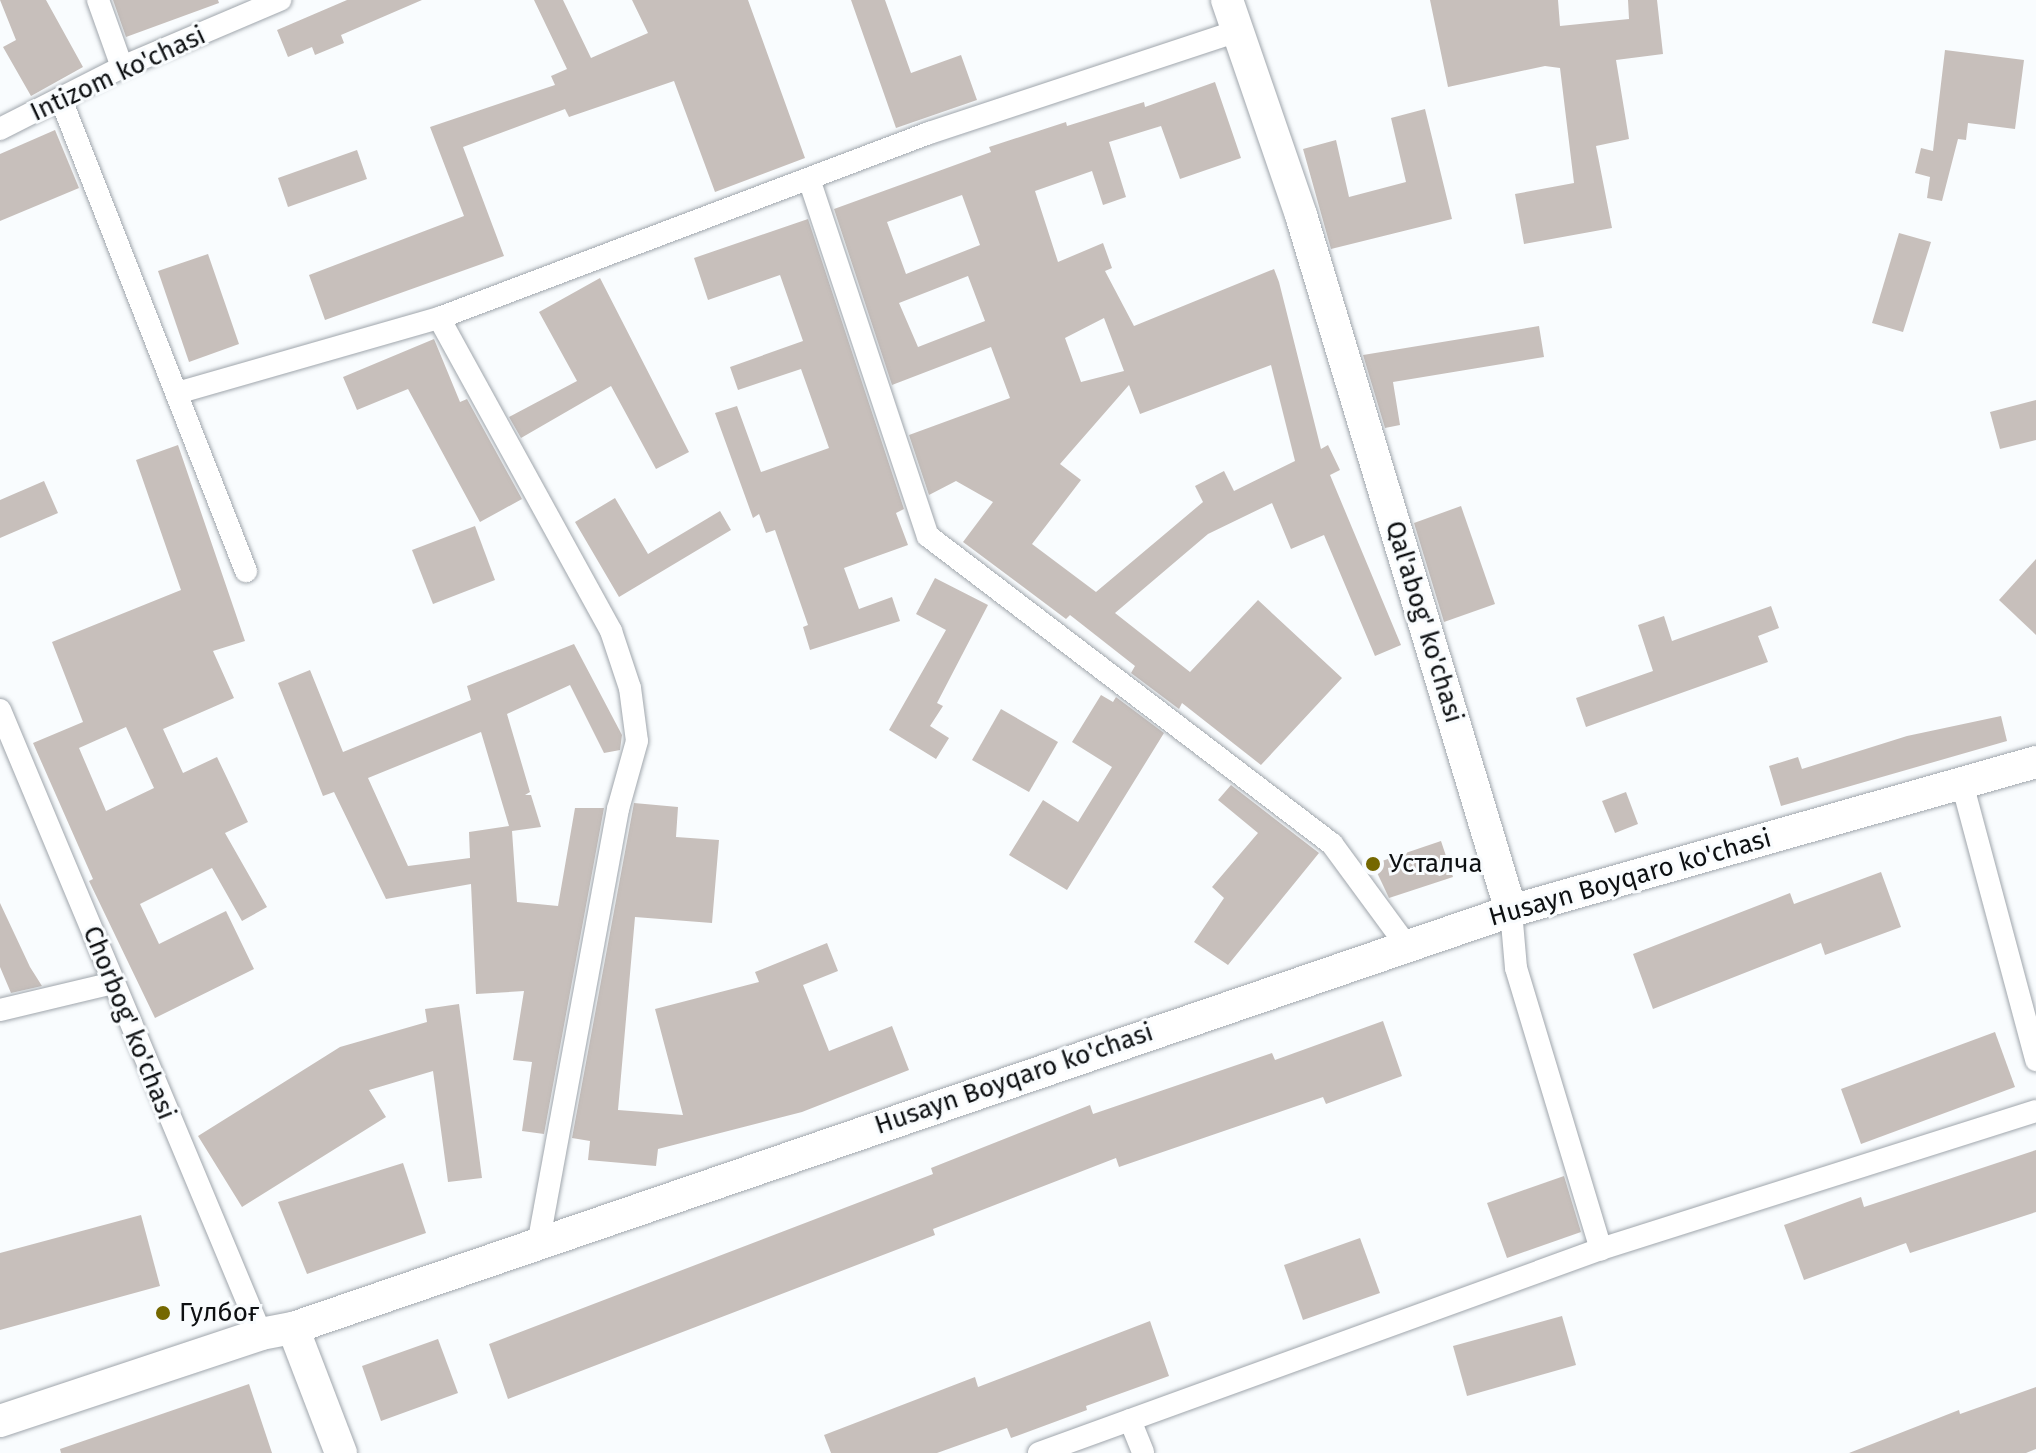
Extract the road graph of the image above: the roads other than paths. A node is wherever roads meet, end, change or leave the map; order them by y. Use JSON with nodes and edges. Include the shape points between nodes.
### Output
{"nodes":[{"id":1,"x":98,"y":0,"type":"edge"},
{"id":2,"x":280,"y":0,"type":"edge"},
{"id":3,"x":1227,"y":0,"type":"edge"},
{"id":4,"x":1238,"y":31,"type":"junction"},
{"id":5,"x":122,"y":67,"type":"junction"},
{"id":6,"x":62,"y":102,"type":"junction"},
{"id":7,"x":0,"y":129,"type":"edge"},
{"id":8,"x":809,"y":179,"type":"junction"},
{"id":9,"x":439,"y":318,"type":"junction"},
{"id":10,"x":177,"y":393,"type":"junction"},
{"id":11,"x":246,"y":571,"type":"dead end"},
{"id":12,"x":0,"y":710,"type":"edge"},
{"id":13,"x":2036,"y":762,"type":"edge"},
{"id":14,"x":1962,"y":783,"type":"junction"},
{"id":15,"x":1511,"y":911,"type":"junction"},
{"id":16,"x":1407,"y":946,"type":"junction"},
{"id":17,"x":113,"y":983,"type":"junction"},
{"id":18,"x":0,"y":1010,"type":"edge"},
{"id":19,"x":2036,"y":1060,"type":"edge"},
{"id":20,"x":2036,"y":1111,"type":"edge"},
{"id":21,"x":539,"y":1240,"type":"junction"},
{"id":22,"x":1601,"y":1249,"type":"junction"},
{"id":23,"x":293,"y":1328,"type":"junction"},
{"id":24,"x":261,"y":1334,"type":"junction"},
{"id":25,"x":1130,"y":1420,"type":"junction"},
{"id":26,"x":0,"y":1421,"type":"edge"},
{"id":27,"x":341,"y":1453,"type":"edge"},
{"id":28,"x":1039,"y":1453,"type":"edge"},
{"id":29,"x":1143,"y":1453,"type":"edge"}],
"edges":[{"from":1,"to":5,"type":"street"},
{"from":2,"to":5,"type":"street","name":"Intizom ko'chasi"},
{"from":3,"to":4,"type":"main road","name":"Qal'abog' ko'chasi"},
{"from":4,"to":8,"type":"street"},
{"from":4,"to":15,"type":"main road","name":"Qal'abog' ko'chasi","via":[[1301,215]]},
{"from":5,"to":6,"type":"street","name":"Intizom ko'chasi"},
{"from":6,"to":7,"type":"street","name":"Intizom ko'chasi"},
{"from":6,"to":10,"type":"street"},
{"from":8,"to":9,"type":"street"},
{"from":8,"to":16,"type":"street","via":[[928,536],[1332,844]]},
{"from":9,"to":10,"type":"street"},
{"from":9,"to":21,"type":"street","via":[[611,631],[630,688],[637,741],[618,809]]},
{"from":10,"to":11,"type":"street"},
{"from":12,"to":17,"type":"street","name":"Сhorbog' ko'chasi"},
{"from":13,"to":14,"type":"main road","name":"Husayn Boyqaro ko'chasi"},
{"from":14,"to":15,"type":"main road","name":"Husayn Boyqaro ko'chasi"},
{"from":14,"to":19,"type":"street"},
{"from":15,"to":16,"type":"main road","name":"Husayn Boyqaro ko'chasi"},
{"from":15,"to":22,"type":"street","name":"Qal'abog' ko'chasi","via":[[1516,968]]},
{"from":16,"to":21,"type":"main road","name":"Husayn Boyqaro ko'chasi"},
{"from":17,"to":18,"type":"street"},
{"from":17,"to":24,"type":"street","name":"Сhorbog' ko'chasi"},
{"from":20,"to":22,"type":"street"},
{"from":21,"to":23,"type":"main road","name":"Husayn Boyqaro ko'chasi"},
{"from":22,"to":25,"type":"street"},
{"from":23,"to":24,"type":"main road","name":"Husayn Boyqaro ko'chasi"},
{"from":23,"to":27,"type":"main road"},
{"from":24,"to":26,"type":"main road","name":"Husayn Boyqaro ko'chasi"},
{"from":25,"to":28,"type":"street"},
{"from":25,"to":29,"type":"street"}]}
